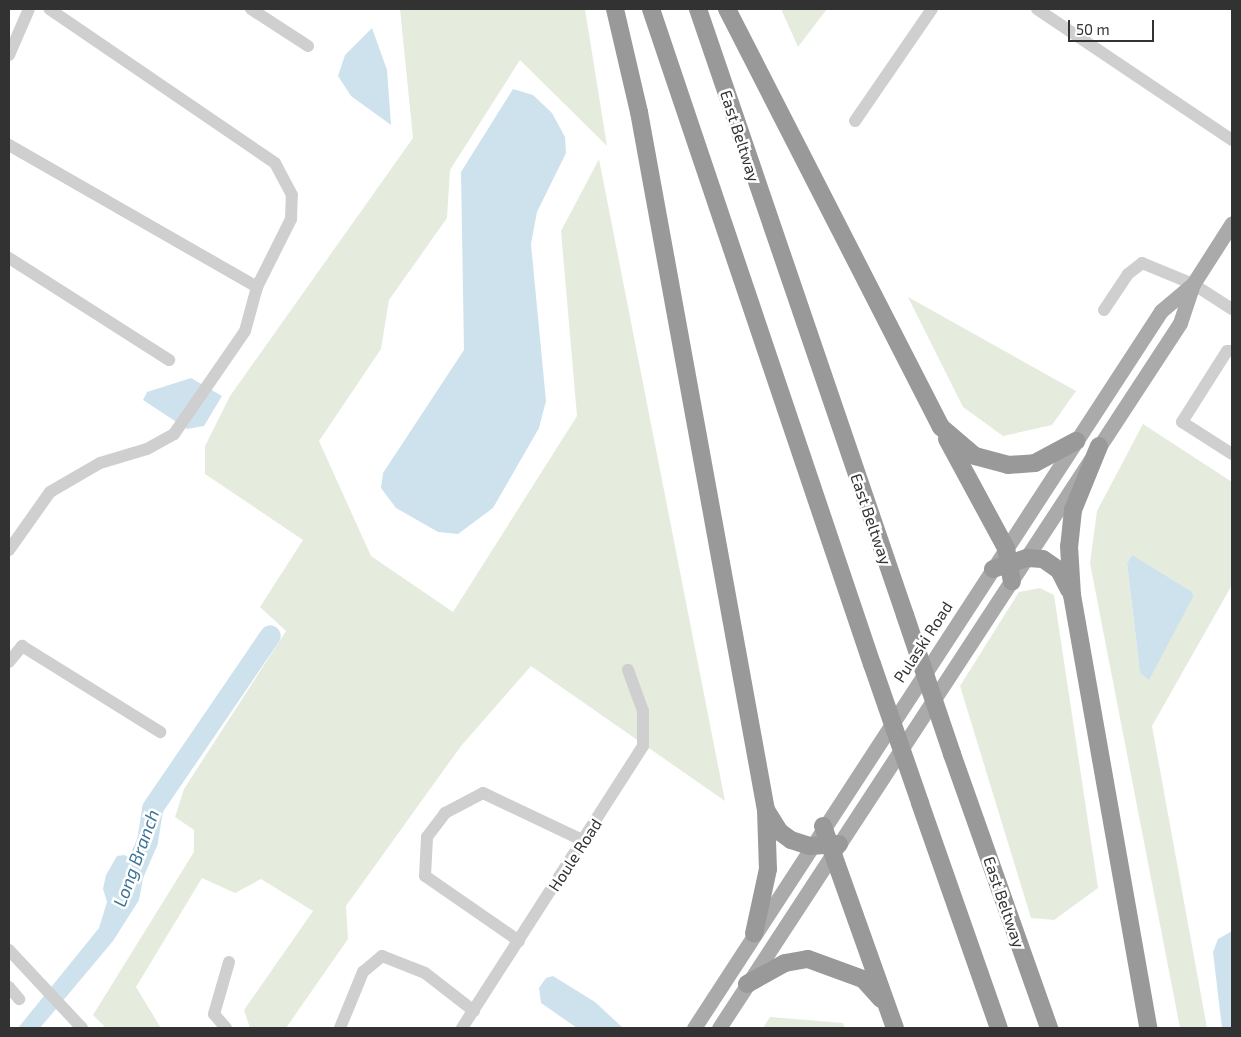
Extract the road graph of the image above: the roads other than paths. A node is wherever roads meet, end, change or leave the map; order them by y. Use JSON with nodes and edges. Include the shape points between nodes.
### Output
{"nodes":[{"id":1,"x":29,"y":9,"type":"edge"},
{"id":2,"x":49,"y":9,"type":"edge"},
{"id":3,"x":251,"y":9,"type":"edge"},
{"id":4,"x":615,"y":9,"type":"edge"},
{"id":5,"x":651,"y":9,"type":"edge"},
{"id":6,"x":698,"y":9,"type":"edge"},
{"id":7,"x":727,"y":9,"type":"edge"},
{"id":8,"x":932,"y":9,"type":"edge"},
{"id":9,"x":1037,"y":9,"type":"edge"},
{"id":10,"x":308,"y":46,"type":"dead end"},
{"id":11,"x":9,"y":55,"type":"edge"},
{"id":12,"x":855,"y":121,"type":"dead end"},
{"id":13,"x":1232,"y":140,"type":"edge"},
{"id":14,"x":9,"y":145,"type":"edge"},
{"id":15,"x":1232,"y":223,"type":"edge"},
{"id":16,"x":9,"y":258,"type":"edge"},
{"id":17,"x":1193,"y":284,"type":"junction"},
{"id":18,"x":257,"y":287,"type":"junction"},
{"id":19,"x":1232,"y":309,"type":"edge"},
{"id":20,"x":1104,"y":310,"type":"dead end"},
{"id":21,"x":1232,"y":351,"type":"edge"},
{"id":22,"x":169,"y":360,"type":"dead end"},
{"id":23,"x":941,"y":427,"type":"junction"},
{"id":24,"x":1076,"y":441,"type":"junction"},
{"id":25,"x":1099,"y":446,"type":"junction"},
{"id":26,"x":1232,"y":454,"type":"edge"},
{"id":27,"x":9,"y":550,"type":"edge"},
{"id":28,"x":1027,"y":558,"type":"junction"},
{"id":29,"x":1002,"y":560,"type":"junction"},
{"id":30,"x":1012,"y":581,"type":"junction"},
{"id":31,"x":1072,"y":595,"type":"junction"},
{"id":32,"x":9,"y":662,"type":"edge"},
{"id":33,"x":628,"y":670,"type":"dead end"},
{"id":34,"x":160,"y":732,"type":"dead end"},
{"id":35,"x":766,"y":810,"type":"junction"},
{"id":36,"x":823,"y":826,"type":"junction"},
{"id":37,"x":584,"y":841,"type":"junction"},
{"id":38,"x":810,"y":846,"type":"junction"},
{"id":39,"x":834,"y":848,"type":"junction"},
{"id":40,"x":754,"y":934,"type":"junction"},
{"id":41,"x":519,"y":941,"type":"junction"},
{"id":42,"x":9,"y":950,"type":"edge"},
{"id":43,"x":229,"y":962,"type":"dead end"},
{"id":44,"x":748,"y":984,"type":"junction"},
{"id":45,"x":9,"y":987,"type":"edge"},
{"id":46,"x":19,"y":999,"type":"dead end"},
{"id":47,"x":886,"y":1004,"type":"junction"},
{"id":48,"x":474,"y":1011,"type":"junction"},
{"id":49,"x":79,"y":1025,"type":"edge"},
{"id":50,"x":226,"y":1028,"type":"edge"},
{"id":51,"x":340,"y":1028,"type":"edge"},
{"id":52,"x":462,"y":1028,"type":"edge"},
{"id":53,"x":694,"y":1028,"type":"edge"},
{"id":54,"x":719,"y":1028,"type":"edge"},
{"id":55,"x":895,"y":1028,"type":"edge"},
{"id":56,"x":999,"y":1028,"type":"edge"},
{"id":57,"x":1049,"y":1028,"type":"edge"},
{"id":58,"x":1148,"y":1028,"type":"edge"}],
"edges":[{"from":1,"to":11,"type":"street"},
{"from":2,"to":18,"type":"street","via":[[275,163],[292,195],[291,219]]},
{"from":3,"to":10,"type":"street"},
{"from":4,"to":35,"type":"highway","via":[[639,112]]},
{"from":5,"to":56,"type":"highway","bridge":true,"via":[[872,664]]},
{"from":6,"to":57,"type":"highway","name":"East Beltway","bridge":true},
{"from":7,"to":23,"type":"highway"},
{"from":8,"to":12,"type":"street"},
{"from":9,"to":13,"type":"street"},
{"from":14,"to":18,"type":"street"},
{"from":15,"to":17,"type":"main road","name":"Pulaski Road"},
{"from":16,"to":22,"type":"street"},
{"from":17,"to":19,"type":"street"},
{"from":17,"to":20,"type":"street","via":[[1142,263],[1128,274]]},
{"from":17,"to":24,"type":"main road","name":"Pulaski Road","via":[[1161,311]]},
{"from":17,"to":25,"type":"main road","name":"Pulaski Road","via":[[1180,323]]},
{"from":18,"to":27,"type":"street","via":[[245,330],[174,434],[147,449],[100,463],[50,492]]},
{"from":21,"to":26,"type":"street","via":[[1227,352],[1182,422]]},
{"from":23,"to":24,"type":"highway","via":[[974,456],[1008,465],[1035,463]]},
{"from":23,"to":29,"type":"highway"},
{"from":24,"to":29,"type":"main road","name":"Pulaski Road"},
{"from":25,"to":28,"type":"main road","name":"Pulaski Road"},
{"from":25,"to":31,"type":"highway","via":[[1072,510],[1069,546]]},
{"from":28,"to":29,"type":"highway"},
{"from":28,"to":30,"type":"main road","name":"Pulaski Road"},
{"from":28,"to":31,"type":"highway","via":[[1044,559],[1058,570]]},
{"from":29,"to":30,"type":"highway"},
{"from":29,"to":36,"type":"main road","name":"Pulaski Road"},
{"from":30,"to":39,"type":"main road","name":"Pulaski Road"},
{"from":31,"to":58,"type":"highway"},
{"from":32,"to":34,"type":"street","via":[[22,646]]},
{"from":33,"to":37,"type":"street","name":"Houle Road","via":[[643,711],[643,746]]},
{"from":35,"to":38,"type":"highway","via":[[780,832]]},
{"from":35,"to":40,"type":"highway","via":[[768,869]]},
{"from":36,"to":38,"type":"main road","name":"Pulaski Road"},
{"from":36,"to":39,"type":"highway"},
{"from":37,"to":41,"type":"street","name":"Houle Road"},
{"from":37,"to":41,"type":"street","via":[[483,793],[445,813],[427,837],[425,876]]},
{"from":38,"to":39,"type":"highway"},
{"from":38,"to":40,"type":"main road","name":"Pulaski Road"},
{"from":39,"to":44,"type":"main road","name":"Pulaski Road"},
{"from":39,"to":47,"type":"highway"},
{"from":40,"to":53,"type":"main road","name":"Pulaski Road"},
{"from":41,"to":48,"type":"street","name":"Houle Road"},
{"from":42,"to":49,"type":"street"},
{"from":43,"to":50,"type":"street","via":[[214,1014]]},
{"from":44,"to":47,"type":"highway","via":[[785,963],[808,959],[863,979]]},
{"from":44,"to":54,"type":"main road","name":"Pulaski Road"},
{"from":45,"to":46,"type":"street"},
{"from":47,"to":55,"type":"highway"},
{"from":48,"to":51,"type":"street","via":[[425,973],[382,956],[363,972]]},
{"from":48,"to":52,"type":"street","name":"Houle Road"}]}
